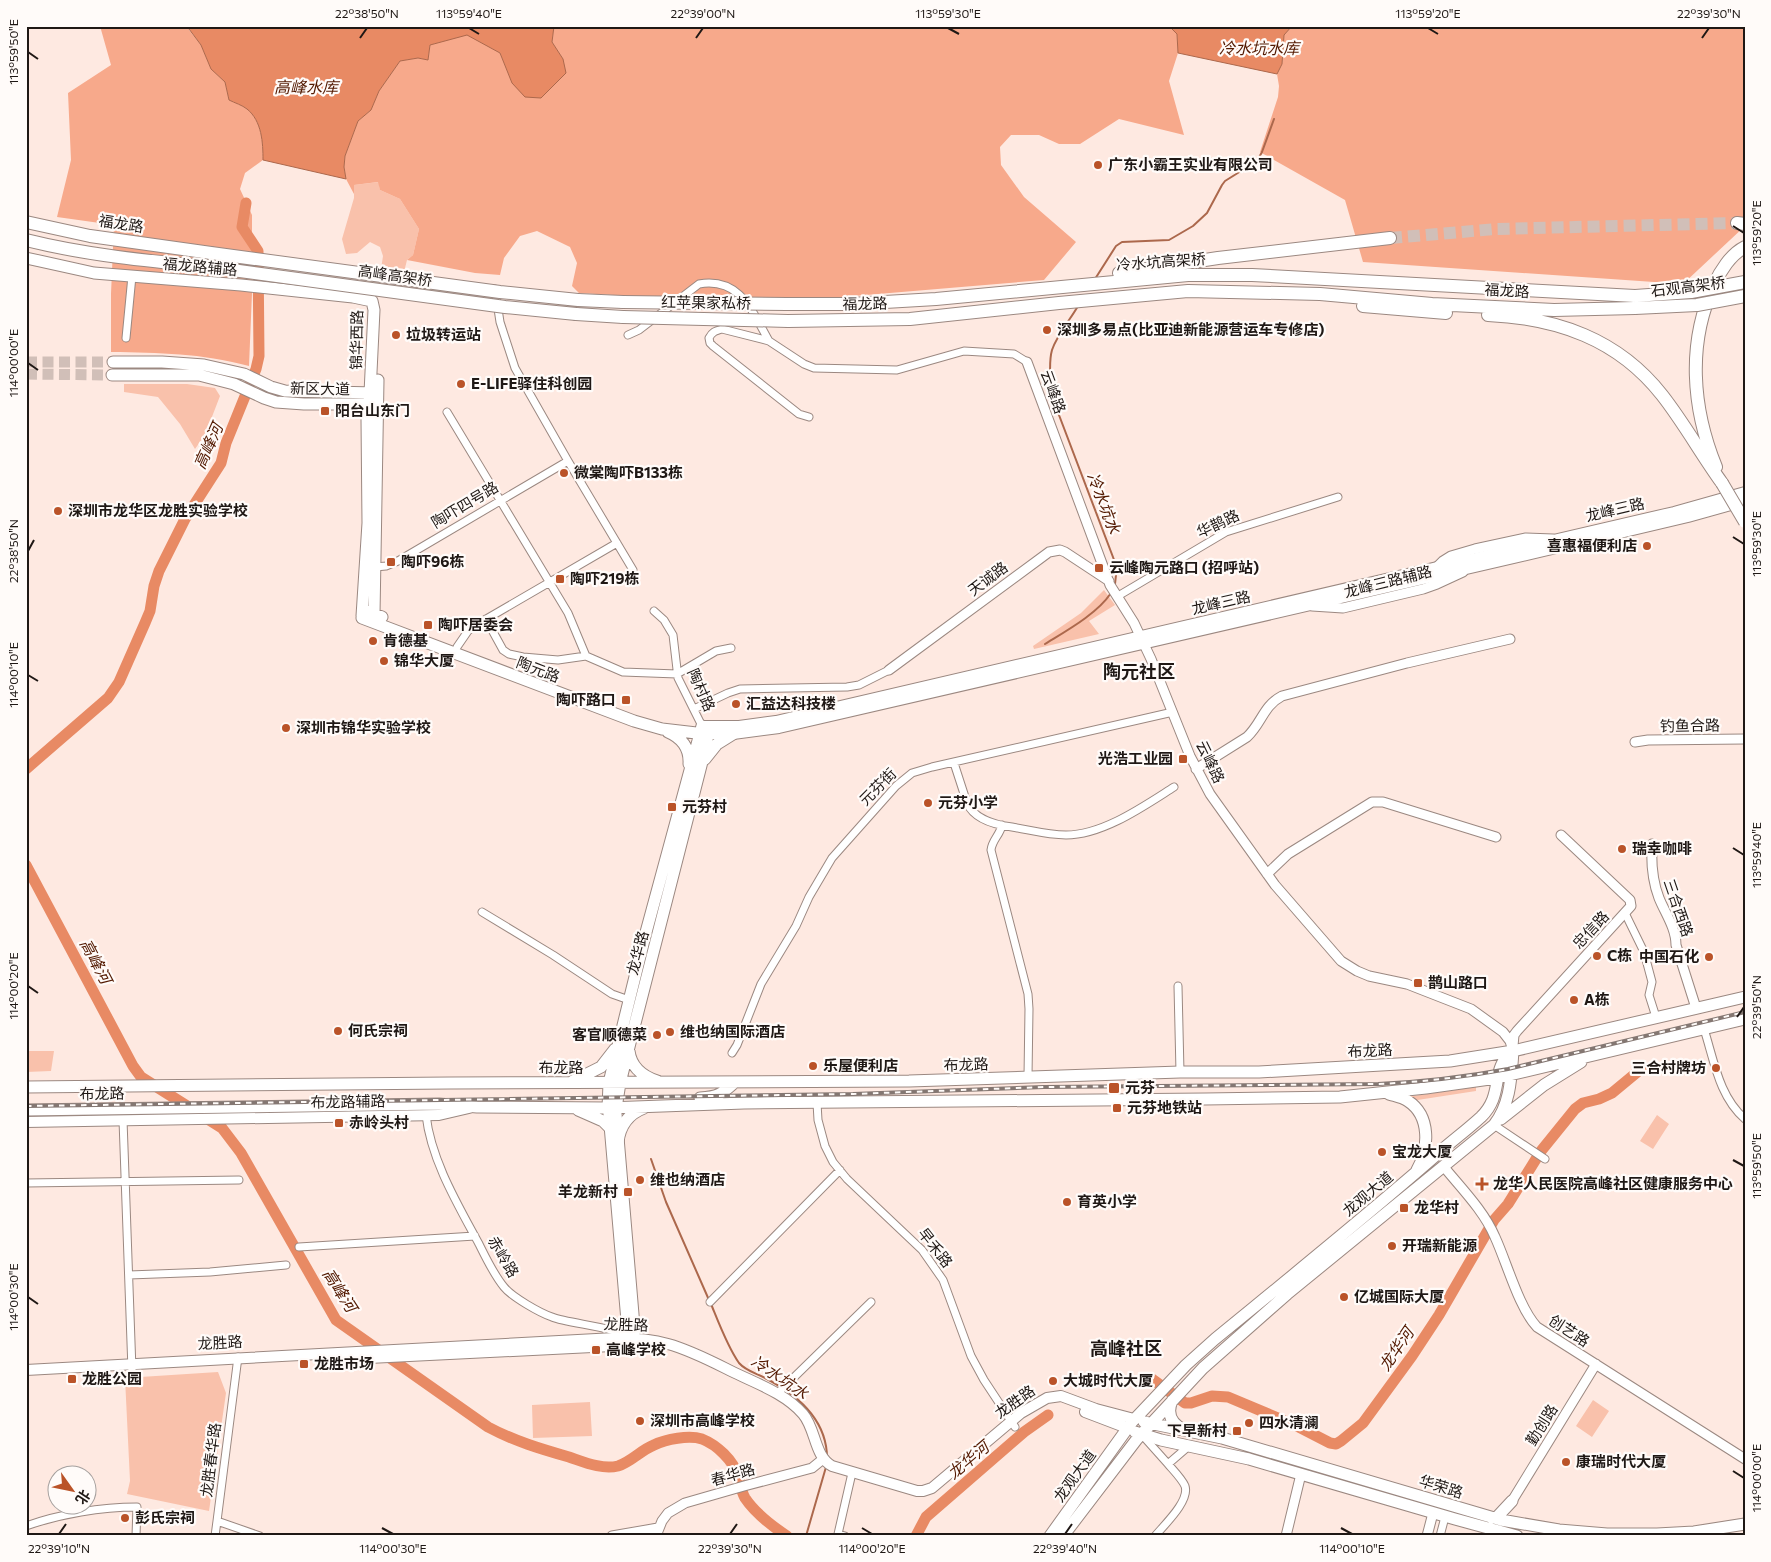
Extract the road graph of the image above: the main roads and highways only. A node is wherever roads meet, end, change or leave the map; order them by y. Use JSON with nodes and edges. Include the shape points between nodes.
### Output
{"nodes":[{"id":1,"x":26,"y":217,"type":"edge"},
{"id":2,"x":26,"y":222,"type":"edge"},
{"id":3,"x":54,"y":229,"type":"junction"},
{"id":4,"x":1390,"y":238,"type":"tunnel mouth"},
{"id":5,"x":26,"y":240,"type":"edge"},
{"id":6,"x":1745,"y":247,"type":"edge"},
{"id":7,"x":211,"y":253,"type":"joint"},
{"id":8,"x":26,"y":258,"type":"edge"},
{"id":9,"x":1390,"y":282,"type":"joint"},
{"id":10,"x":1745,"y":282,"type":"edge"},
{"id":11,"x":1296,"y":294,"type":"junction"},
{"id":12,"x":986,"y":295,"type":"junction"},
{"id":13,"x":1745,"y":296,"type":"edge"},
{"id":14,"x":936,"y":299,"type":"joint"},
{"id":15,"x":1377,"y":299,"type":"joint"},
{"id":16,"x":372,"y":301,"type":"joint"},
{"id":17,"x":623,"y":302,"type":"joint"},
{"id":18,"x":1635,"y":302,"type":"junction"},
{"id":19,"x":787,"y":304,"type":"joint"},
{"id":20,"x":623,"y":316,"type":"joint"},
{"id":21,"x":942,"y":316,"type":"joint"},
{"id":22,"x":788,"y":321,"type":"joint"},
{"id":23,"x":113,"y":362,"type":"tunnel mouth"},
{"id":24,"x":112,"y":375,"type":"tunnel mouth"},
{"id":25,"x":372,"y":397,"type":"junction"},
{"id":26,"x":334,"y":399,"type":"junction"},
{"id":27,"x":1722,"y":483,"type":"junction"},
{"id":28,"x":1744,"y":499,"type":"edge"},
{"id":29,"x":1745,"y":522,"type":"edge"},
{"id":30,"x":367,"y":614,"type":"junction"},
{"id":31,"x":1227,"y":620,"type":"junction"},
{"id":32,"x":1142,"y":640,"type":"junction"},
{"id":33,"x":662,"y":729,"type":"junction"},
{"id":34,"x":703,"y":731,"type":"junction"},
{"id":35,"x":733,"y":734,"type":"junction"},
{"id":36,"x":702,"y":765,"type":"junction"},
{"id":37,"x":689,"y":769,"type":"junction"},
{"id":38,"x":1745,"y":997,"type":"edge"},
{"id":39,"x":1736,"y":1021,"type":"edge"},
{"id":40,"x":1592,"y":1032,"type":"junction"},
{"id":41,"x":624,"y":1043,"type":"junction"},
{"id":42,"x":1513,"y":1051,"type":"junction"},
{"id":43,"x":1597,"y":1054,"type":"junction"},
{"id":44,"x":1511,"y":1074,"type":"junction"},
{"id":45,"x":1497,"y":1078,"type":"junction"},
{"id":46,"x":661,"y":1082,"type":"junction"},
{"id":47,"x":735,"y":1082,"type":"junction"},
{"id":48,"x":614,"y":1083,"type":"junction"},
{"id":49,"x":567,"y":1084,"type":"junction"},
{"id":50,"x":26,"y":1087,"type":"edge"},
{"id":51,"x":1385,"y":1093,"type":"junction"},
{"id":52,"x":722,"y":1094,"type":"junction"},
{"id":53,"x":734,"y":1104,"type":"junction"},
{"id":54,"x":477,"y":1107,"type":"junction"},
{"id":55,"x":572,"y":1107,"type":"junction"},
{"id":56,"x":613,"y":1107,"type":"junction"},
{"id":57,"x":648,"y":1107,"type":"junction"},
{"id":58,"x":26,"y":1110,"type":"edge"},
{"id":59,"x":26,"y":1122,"type":"edge"},
{"id":60,"x":1494,"y":1125,"type":"junction"},
{"id":61,"x":609,"y":1127,"type":"junction"},
{"id":62,"x":618,"y":1142,"type":"junction"},
{"id":63,"x":1414,"y":1176,"type":"junction"},
{"id":64,"x":632,"y":1341,"type":"junction"},
{"id":65,"x":383,"y":1354,"type":"junction"},
{"id":66,"x":237,"y":1361,"type":"junction"},
{"id":67,"x":132,"y":1367,"type":"junction"},
{"id":68,"x":26,"y":1370,"type":"edge"},
{"id":69,"x":26,"y":1376,"type":"edge"},
{"id":70,"x":1174,"y":1398,"type":"junction"},
{"id":71,"x":1150,"y":1423,"type":"junction"},
{"id":72,"x":1130,"y":1424,"type":"junction"},
{"id":73,"x":1186,"y":1431,"type":"junction"},
{"id":74,"x":1141,"y":1434,"type":"junction"},
{"id":75,"x":1222,"y":1438,"type":"junction"},
{"id":76,"x":1219,"y":1452,"type":"junction"},
{"id":77,"x":1492,"y":1518,"type":"junction"},
{"id":78,"x":1521,"y":1524,"type":"junction"},
{"id":79,"x":1745,"y":1524,"type":"edge"},
{"id":80,"x":1050,"y":1536,"type":"edge"},
{"id":81,"x":1063,"y":1536,"type":"edge"},
{"id":82,"x":1517,"y":1536,"type":"edge"}],
"edges":[{"from":1,"to":3,"type":"main road"},
{"from":2,"to":3,"type":"highway","name":"福龙路"},
{"from":3,"to":7,"type":"highway","name":"福龙路"},
{"from":4,"to":12,"type":"highway","via":[[1179,263]]},
{"from":5,"to":20,"type":"highway","name":"高峰高架桥","bridge":true,"via":[[126,259],[210,267],[505,307]]},
{"from":6,"to":27,"type":"highway","via":[[1728,261],[1717,277],[1697,335],[1696,381],[1702,426]]},
{"from":7,"to":17,"type":"highway","name":"高峰高架桥","bridge":true,"via":[[500,292]]},
{"from":8,"to":16,"type":"main road","name":"福龙路辅路","via":[[72,269]]},
{"from":9,"to":12,"type":"highway","name":"冷水坑高架桥","via":[[1188,275]]},
{"from":9,"to":18,"type":"highway","name":"福龙路"},
{"from":10,"to":18,"type":"highway","name":"石观高架桥","bridge":true},
{"from":11,"to":15,"type":"highway","name":"冷水坑高架桥"},
{"from":11,"to":21,"type":"highway","name":"冷水坑高架桥","via":[[1188,291]]},
{"from":11,"to":27,"type":"highway","via":[[1382,309],[1544,321],[1580,332],[1618,353],[1654,385]]},
{"from":12,"to":14,"type":"highway","name":"冷水坑高架桥"},
{"from":13,"to":18,"type":"highway","name":"石观高架桥","bridge":true,"via":[[1698,305]]},
{"from":14,"to":19,"type":"highway","name":"福龙路"},
{"from":15,"to":18,"type":"highway","name":"福龙路","via":[[1554,310]]},
{"from":16,"to":25,"type":"main road","name":"锦华西路","via":[[381,319]]},
{"from":17,"to":19,"type":"highway","name":"红苹果家私桥","bridge":true},
{"from":20,"to":22,"type":"highway","name":"红苹果家私桥","bridge":true},
{"from":21,"to":22,"type":"highway","name":"福龙路"},
{"from":23,"to":26,"type":"main road","name":"新区大道","via":[[189,363],[220,368],[285,391]]},
{"from":24,"to":26,"type":"main road","name":"新区大道","via":[[186,374],[212,378],[284,404]]},
{"from":25,"to":26,"type":"main road","name":"新区大道"},
{"from":25,"to":30,"type":"main road","name":"锦华西路","via":[[367,419]]},
{"from":25,"to":30,"type":"main road","name":"锦华西路","via":[[375,567]]},
{"from":27,"to":29,"type":"highway","bridge":true},
{"from":28,"to":31,"type":"main road","name":"龙峰三路","via":[[1556,539]]},
{"from":28,"to":31,"type":"main road","name":"龙峰三路","via":[[1688,517],[1472,568],[1306,606]]},
{"from":30,"to":33,"type":"main road","name":"陶元路","via":[[560,694]]},
{"from":30,"to":34,"type":"main road","name":"陶元路","via":[[624,710]]},
{"from":31,"to":32,"type":"main road","name":"龙峰三路"},
{"from":32,"to":34,"type":"main road","name":"龙峰三路","via":[[776,721]]},
{"from":32,"to":35,"type":"main road","name":"龙峰三路","via":[[779,728]]},
{"from":33,"to":34,"type":"main road","name":"陶元路"},
{"from":33,"to":37,"type":"main road","via":[[684,744],[690,755]]},
{"from":34,"to":35,"type":"main road","name":"龙峰三路"},
{"from":34,"to":36,"type":"main road","name":"龙华路"},
{"from":34,"to":37,"type":"main road","name":"龙华路"},
{"from":35,"to":36,"type":"main road","via":[[717,744]]},
{"from":36,"to":41,"type":"main road","name":"龙华路"},
{"from":37,"to":41,"type":"main road","name":"龙华路","via":[[629,1000]]},
{"from":38,"to":40,"type":"main road","name":"布龙路"},
{"from":39,"to":43,"type":"main road"},
{"from":40,"to":42,"type":"main road","name":"布龙路"},
{"from":40,"to":43,"type":"main road"},
{"from":41,"to":46,"type":"main road","via":[[636,1069]]},
{"from":41,"to":48,"type":"main road","name":"龙华路"},
{"from":41,"to":49,"type":"main road","via":[[601,1066]]},
{"from":42,"to":44,"type":"main road","name":"龙观大道"},
{"from":42,"to":45,"type":"main road","name":"龙观大道","via":[[1504,1060]]},
{"from":42,"to":47,"type":"main road","name":"布龙路","via":[[1450,1061],[1259,1072]]},
{"from":43,"to":44,"type":"main road"},
{"from":43,"to":60,"type":"main road","via":[[1554,1078]]},
{"from":44,"to":45,"type":"main road"},
{"from":44,"to":60,"type":"main road","name":"龙观大道","via":[[1505,1107]]},
{"from":45,"to":51,"type":"main road"},
{"from":45,"to":63,"type":"main road","name":"龙观大道","via":[[1494,1098],[1485,1113]]},
{"from":46,"to":47,"type":"main road","name":"布龙路"},
{"from":46,"to":48,"type":"main road","name":"布龙路"},
{"from":47,"to":52,"type":"main road"},
{"from":48,"to":49,"type":"main road","name":"布龙路"},
{"from":48,"to":56,"type":"main road","name":"龙华路"},
{"from":49,"to":50,"type":"main road","name":"布龙路"},
{"from":51,"to":53,"type":"main road","via":[[1294,1098]]},
{"from":51,"to":63,"type":"main road","via":[[1408,1101],[1424,1123],[1425,1149]]},
{"from":52,"to":53,"type":"main road"},
{"from":52,"to":56,"type":"main road","via":[[714,1098],[628,1100]]},
{"from":53,"to":57,"type":"main road"},
{"from":54,"to":55,"type":"main road"},
{"from":54,"to":58,"type":"main road","name":"布龙路","via":[[439,1104]]},
{"from":54,"to":59,"type":"main road","name":"布龙路辅路","via":[[439,1115]]},
{"from":55,"to":56,"type":"main road"},
{"from":55,"to":61,"type":"main road"},
{"from":56,"to":57,"type":"main road"},
{"from":56,"to":61,"type":"main road","name":"龙华路"},
{"from":56,"to":62,"type":"main road","name":"龙华路"},
{"from":57,"to":62,"type":"main road","via":[[634,1112],[626,1120]]},
{"from":60,"to":70,"type":"main road","name":"龙观大道","via":[[1272,1307]]},
{"from":61,"to":64,"type":"main road","name":"龙华路"},
{"from":62,"to":64,"type":"main road","name":"龙华路"},
{"from":63,"to":72,"type":"main road","name":"龙观大道","via":[[1210,1344]]},
{"from":64,"to":65,"type":"main road","name":"龙胜路"},
{"from":64,"to":65,"type":"main road","name":"龙胜路","via":[[397,1357]]},
{"from":64,"to":72,"type":"main road","name":"龙胜路","via":[[689,1357],[778,1401],[802,1422],[825,1465],[911,1496],[928,1497],[941,1490],[1013,1424],[1042,1408],[1059,1403]]},
{"from":65,"to":66,"type":"main road","name":"龙胜路"},
{"from":65,"to":66,"type":"main road","name":"龙胜路","via":[[370,1351]]},
{"from":66,"to":67,"type":"main road","name":"龙胜路"},
{"from":67,"to":68,"type":"main road","name":"龙胜路"},
{"from":67,"to":69,"type":"main road","name":"龙胜路"},
{"from":70,"to":71,"type":"main road","name":"龙观大道"},
{"from":70,"to":73,"type":"main road","via":[[1170,1417]]},
{"from":71,"to":72,"type":"main road","name":"华荣路"},
{"from":71,"to":73,"type":"main road","name":"华荣路"},
{"from":71,"to":74,"type":"main road","name":"龙观大道"},
{"from":72,"to":74,"type":"main road","name":"华荣路"},
{"from":72,"to":80,"type":"main road","name":"龙观大道"},
{"from":73,"to":75,"type":"main road","name":"华荣路"},
{"from":74,"to":76,"type":"main road","name":"华荣路"},
{"from":74,"to":81,"type":"main road","name":"龙观大道"},
{"from":75,"to":76,"type":"main road"},
{"from":75,"to":77,"type":"main road","name":"华荣路"},
{"from":76,"to":82,"type":"main road","name":"华荣路"},
{"from":77,"to":78,"type":"main road","name":"华荣路"},
{"from":77,"to":78,"type":"main road","via":[[1512,1501],[1512,1512]]},
{"from":78,"to":79,"type":"main road","name":"华荣路","via":[[1572,1532],[1630,1535]]}]}
